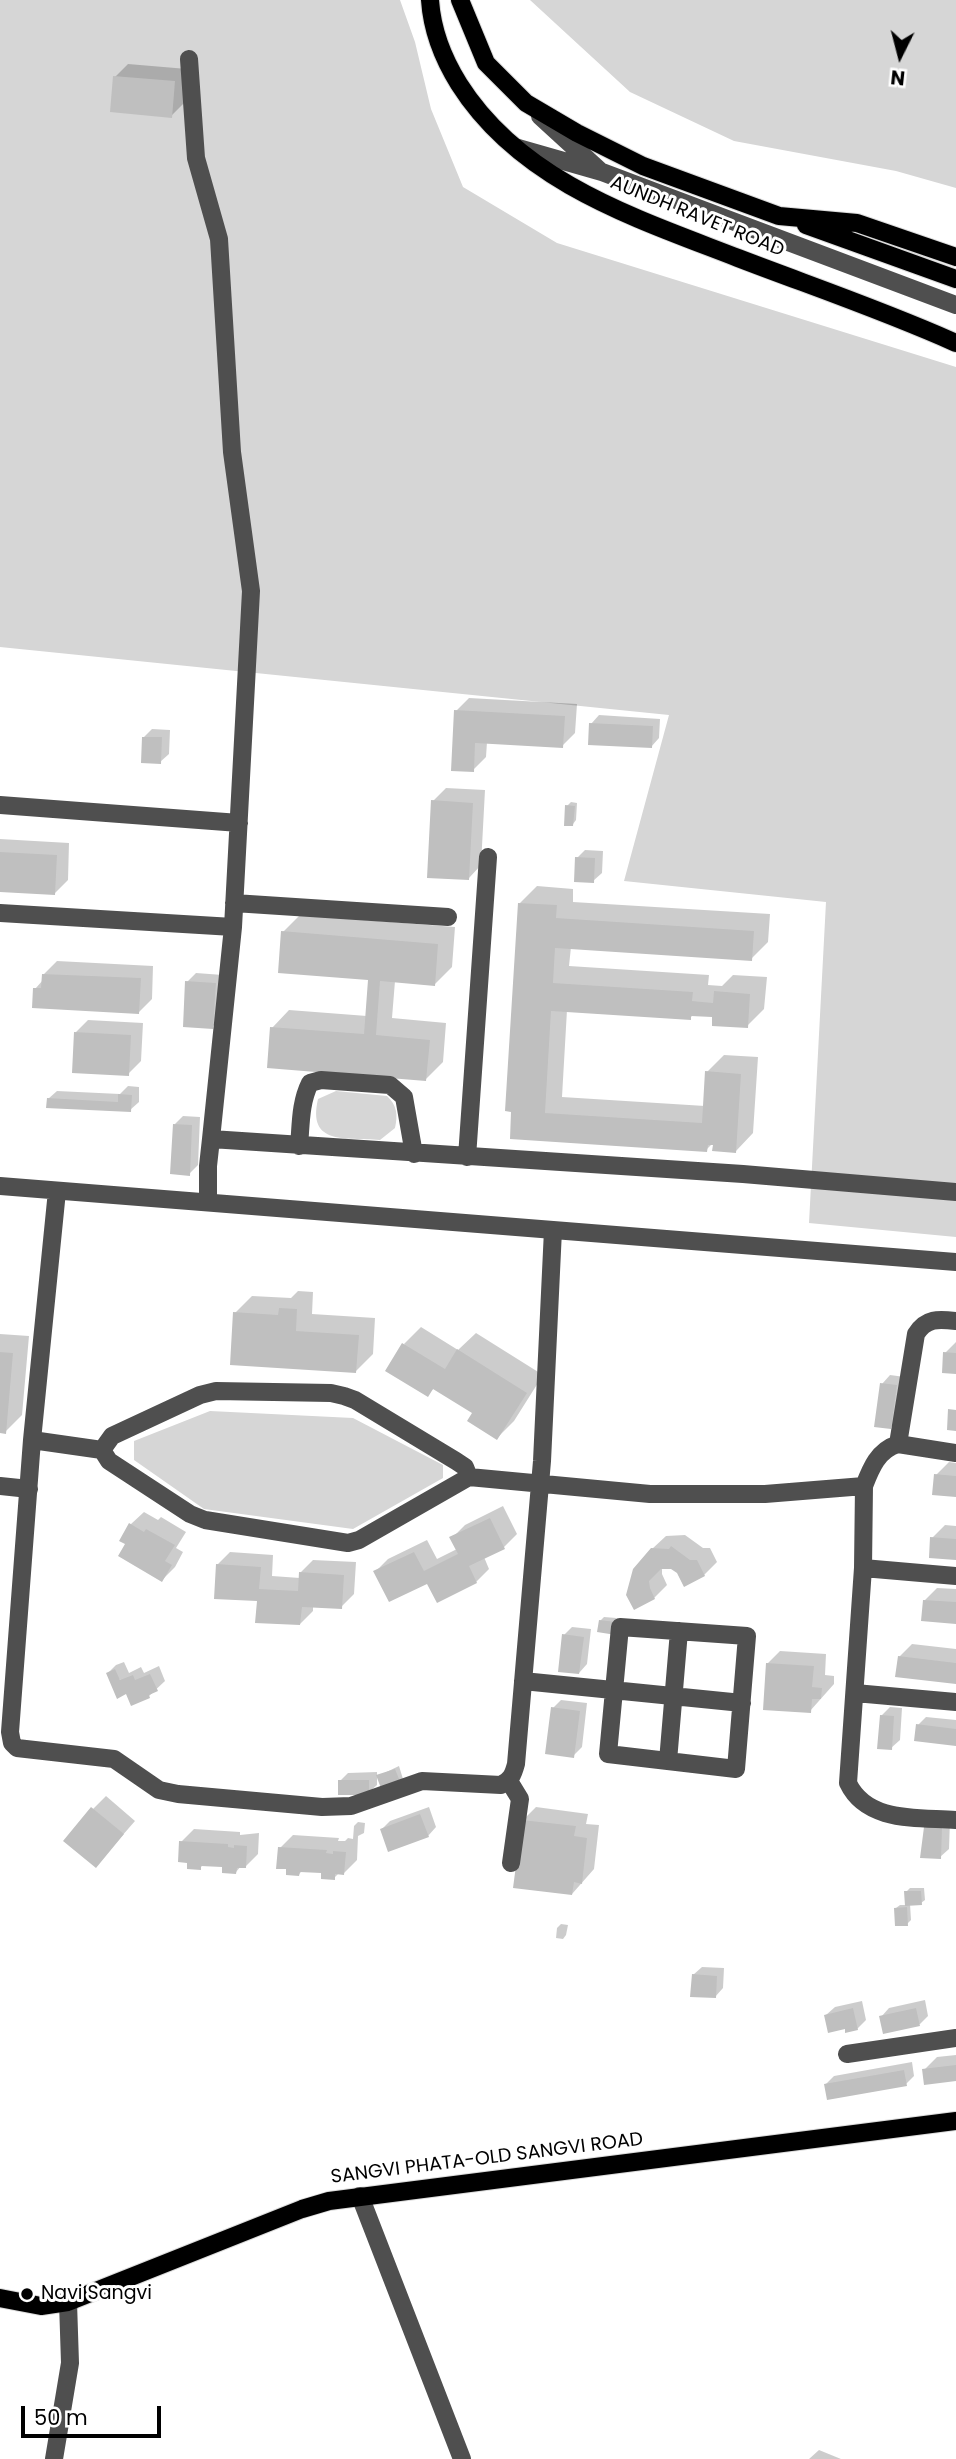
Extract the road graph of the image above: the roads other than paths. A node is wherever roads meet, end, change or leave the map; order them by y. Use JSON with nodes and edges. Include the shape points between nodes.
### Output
{"nodes":[{"id":1,"x":430,"y":0,"type":"edge"},
{"id":2,"x":460,"y":0,"type":"edge"},
{"id":3,"x":189,"y":59,"type":"dead end"},
{"id":4,"x":526,"y":103,"type":"junction"},
{"id":5,"x":511,"y":146,"type":"junction"},
{"id":6,"x":602,"y":172,"type":"junction"},
{"id":7,"x":779,"y":216,"type":"junction"},
{"id":8,"x":956,"y":257,"type":"edge"},
{"id":9,"x":956,"y":279,"type":"edge"},
{"id":10,"x":956,"y":305,"type":"edge"},
{"id":11,"x":956,"y":343,"type":"edge"},
{"id":12,"x":0,"y":805,"type":"edge"},
{"id":13,"x":239,"y":823,"type":"junction"},
{"id":14,"x":488,"y":857,"type":"dead end"},
{"id":15,"x":234,"y":903,"type":"junction"},
{"id":16,"x":0,"y":913,"type":"edge"},
{"id":17,"x":448,"y":917,"type":"dead end"},
{"id":18,"x":233,"y":927,"type":"junction"},
{"id":19,"x":211,"y":1139,"type":"junction"},
{"id":20,"x":299,"y":1146,"type":"junction"},
{"id":21,"x":414,"y":1154,"type":"junction"},
{"id":22,"x":467,"y":1157,"type":"junction"},
{"id":23,"x":0,"y":1186,"type":"edge"},
{"id":24,"x":57,"y":1191,"type":"junction"},
{"id":25,"x":956,"y":1192,"type":"edge"},
{"id":26,"x":208,"y":1202,"type":"junction"},
{"id":27,"x":554,"y":1230,"type":"junction"},
{"id":28,"x":956,"y":1262,"type":"edge"},
{"id":29,"x":956,"y":1321,"type":"edge"},
{"id":30,"x":32,"y":1440,"type":"junction"},
{"id":31,"x":898,"y":1444,"type":"junction"},
{"id":32,"x":102,"y":1450,"type":"junction"},
{"id":33,"x":956,"y":1453,"type":"edge"},
{"id":34,"x":469,"y":1477,"type":"junction"},
{"id":35,"x":540,"y":1483,"type":"junction"},
{"id":36,"x":0,"y":1486,"type":"edge"},
{"id":37,"x":864,"y":1486,"type":"junction"},
{"id":38,"x":29,"y":1489,"type":"junction"},
{"id":39,"x":863,"y":1568,"type":"junction"},
{"id":40,"x":956,"y":1576,"type":"edge"},
{"id":41,"x":679,"y":1631,"type":"junction"},
{"id":42,"x":523,"y":1681,"type":"junction"},
{"id":43,"x":613,"y":1690,"type":"junction"},
{"id":44,"x":855,"y":1693,"type":"junction"},
{"id":45,"x":674,"y":1696,"type":"junction"},
{"id":46,"x":956,"y":1702,"type":"edge"},
{"id":47,"x":742,"y":1703,"type":"junction"},
{"id":48,"x":668,"y":1761,"type":"junction"},
{"id":49,"x":509,"y":1781,"type":"junction"},
{"id":50,"x":956,"y":1820,"type":"edge"},
{"id":51,"x":511,"y":1863,"type":"dead end"},
{"id":52,"x":956,"y":2038,"type":"edge"},
{"id":53,"x":847,"y":2054,"type":"dead end"},
{"id":54,"x":956,"y":2121,"type":"edge"},
{"id":55,"x":360,"y":2196,"type":"junction"},
{"id":56,"x":0,"y":2298,"type":"edge"},
{"id":57,"x":68,"y":2302,"type":"junction"},
{"id":58,"x":54,"y":2459,"type":"edge"},
{"id":59,"x":462,"y":2459,"type":"edge"}],
"edges":[{"from":1,"to":5,"type":"main road","name":"AUNDH RAVET ROAD","via":[[445,63],[473,106]]},
{"from":2,"to":4,"type":"main road","name":"AUNDH RAVET ROAD","via":[[486,63]]},
{"from":3,"to":13,"type":"street","via":[[196,158],[219,239],[232,452],[251,591]]},
{"from":4,"to":6,"type":"street"},
{"from":4,"to":7,"type":"main road","name":"AUNDH RAVET ROAD","via":[[643,166]]},
{"from":5,"to":6,"type":"street"},
{"from":5,"to":11,"type":"main road","name":"AUNDH RAVET ROAD","via":[[619,212]]},
{"from":6,"to":10,"type":"street"},
{"from":7,"to":8,"type":"main road","name":"AUNDH RAVET ROAD","via":[[857,223]]},
{"from":7,"to":9,"type":"main road"},
{"from":12,"to":13,"type":"street"},
{"from":13,"to":15,"type":"street"},
{"from":14,"to":22,"type":"street"},
{"from":15,"to":17,"type":"street"},
{"from":15,"to":18,"type":"street"},
{"from":16,"to":18,"type":"street"},
{"from":18,"to":19,"type":"street"},
{"from":19,"to":20,"type":"street"},
{"from":19,"to":26,"type":"street"},
{"from":20,"to":21,"type":"street"},
{"from":20,"to":21,"type":"street","via":[[303,1102],[310,1083],[321,1080],[390,1085],[404,1097]]},
{"from":21,"to":22,"type":"street"},
{"from":22,"to":25,"type":"street"},
{"from":23,"to":24,"type":"street"},
{"from":24,"to":26,"type":"street"},
{"from":24,"to":30,"type":"street"},
{"from":26,"to":27,"type":"street"},
{"from":27,"to":28,"type":"street"},
{"from":27,"to":35,"type":"street"},
{"from":29,"to":31,"type":"street","via":[[930,1320],[916,1334]]},
{"from":30,"to":32,"type":"street"},
{"from":30,"to":38,"type":"street"},
{"from":31,"to":33,"type":"street"},
{"from":31,"to":37,"type":"street","via":[[880,1453]]},
{"from":32,"to":34,"type":"street","via":[[109,1461],[205,1520],[348,1542]]},
{"from":32,"to":34,"type":"street","via":[[112,1436],[216,1391],[331,1393],[355,1400],[456,1461]]},
{"from":34,"to":35,"type":"street"},
{"from":35,"to":37,"type":"street","via":[[650,1494],[765,1494]]},
{"from":35,"to":42,"type":"street"},
{"from":36,"to":38,"type":"street"},
{"from":37,"to":39,"type":"street"},
{"from":38,"to":49,"type":"street","via":[[10,1732],[17,1748],[114,1759],[159,1790],[178,1794],[322,1807],[365,1803],[422,1781],[501,1785]]},
{"from":39,"to":40,"type":"street"},
{"from":39,"to":44,"type":"street"},
{"from":41,"to":43,"type":"street","via":[[621,1627]]},
{"from":41,"to":45,"type":"street"},
{"from":41,"to":47,"type":"street","via":[[747,1636]]},
{"from":42,"to":43,"type":"street"},
{"from":42,"to":49,"type":"street","via":[[516,1764]]},
{"from":43,"to":45,"type":"street"},
{"from":43,"to":48,"type":"street","via":[[608,1754]]},
{"from":44,"to":46,"type":"street"},
{"from":44,"to":50,"type":"street","via":[[848,1783],[854,1796],[885,1814]]},
{"from":45,"to":47,"type":"street"},
{"from":45,"to":48,"type":"street"},
{"from":47,"to":48,"type":"street","via":[[736,1769]]},
{"from":49,"to":51,"type":"street","via":[[520,1799]]},
{"from":52,"to":53,"type":"street"},
{"from":54,"to":55,"type":"main road","name":"SANGVI PHATA-OLD SANGVI ROAD"},
{"from":55,"to":57,"type":"main road","name":"SANGVI PHATA-OLD SANGVI ROAD","via":[[302,2209]]},
{"from":55,"to":59,"type":"street"},
{"from":56,"to":57,"type":"main road","name":"SANGVI PHATA-OLD SANGVI ROAD","via":[[41,2306]]},
{"from":57,"to":58,"type":"street","via":[[70,2363]]}]}
